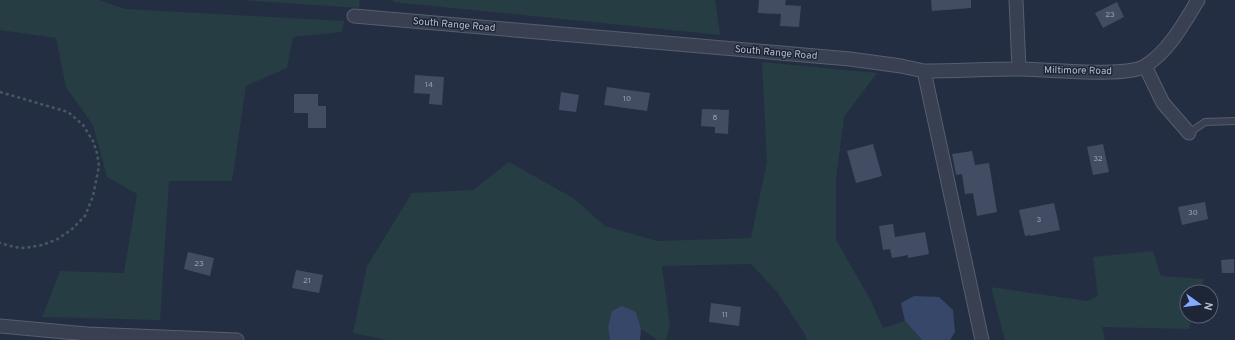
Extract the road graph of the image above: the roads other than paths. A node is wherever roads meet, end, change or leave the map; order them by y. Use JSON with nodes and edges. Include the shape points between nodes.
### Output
{"nodes":[{"id":1,"x":1016,"y":0,"type":"edge"},
{"id":2,"x":1198,"y":0,"type":"edge"},
{"id":3,"x":354,"y":16,"type":"dead end"},
{"id":4,"x":1145,"y":66,"type":"junction"},
{"id":5,"x":1019,"y":69,"type":"junction"},
{"id":6,"x":924,"y":71,"type":"junction"},
{"id":7,"x":1235,"y":121,"type":"edge"},
{"id":8,"x":1189,"y":133,"type":"joint"},
{"id":9,"x":0,"y":326,"type":"edge"},
{"id":10,"x":237,"y":340,"type":"edge"},
{"id":11,"x":982,"y":340,"type":"edge"}],
"edges":[{"from":1,"to":5,"type":"street"},
{"from":2,"to":4,"type":"street","name":"Miltimore Road","via":[[1168,45]]},
{"from":3,"to":6,"type":"street","name":"South Range Road","via":[[850,59]]},
{"from":4,"to":5,"type":"street","name":"Miltimore Road","via":[[1131,71],[1108,72]]},
{"from":4,"to":8,"type":"street","via":[[1163,103]]},
{"from":5,"to":6,"type":"street","name":"Miltimore Road"},
{"from":6,"to":11,"type":"street"},
{"from":7,"to":8,"type":"lane","via":[[1205,122]]},
{"from":9,"to":10,"type":"street","via":[[87,334]]}]}
